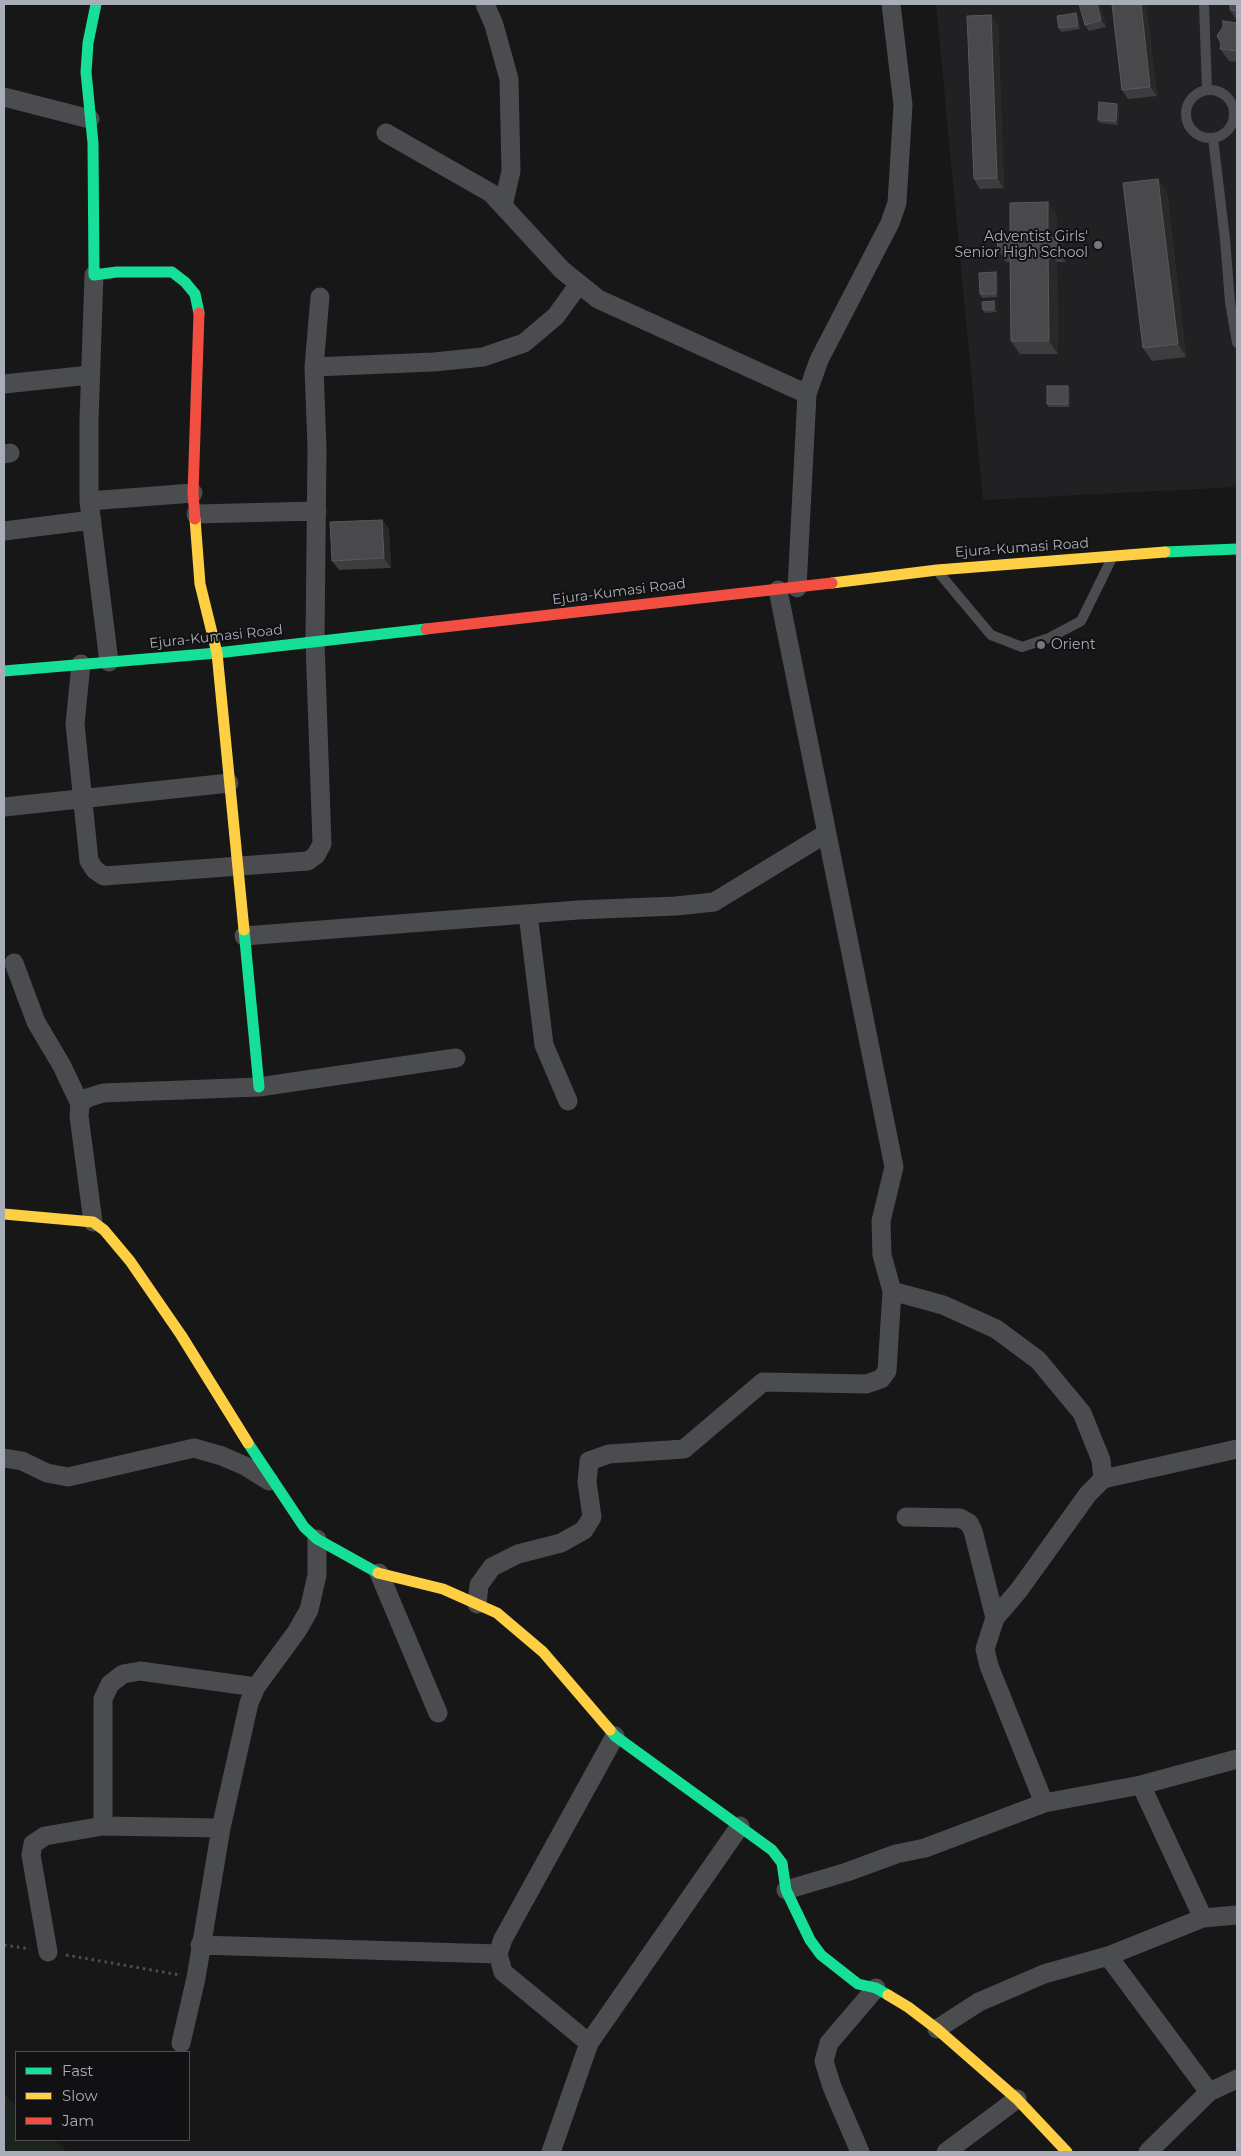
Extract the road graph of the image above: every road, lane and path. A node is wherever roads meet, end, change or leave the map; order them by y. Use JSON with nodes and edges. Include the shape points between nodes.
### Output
{"nodes":[{"id":1,"x":96,"y":4,"type":"edge"},
{"id":2,"x":485,"y":4,"type":"edge"},
{"id":3,"x":890,"y":4,"type":"edge"},
{"id":4,"x":1204,"y":4,"type":"edge"},
{"id":5,"x":1207,"y":89,"type":"junction"},
{"id":6,"x":4,"y":97,"type":"edge"},
{"id":7,"x":90,"y":118,"type":"junction"},
{"id":8,"x":1232,"y":132,"type":"edge"},
{"id":9,"x":386,"y":133,"type":"dead end"},
{"id":10,"x":1213,"y":138,"type":"junction"},
{"id":11,"x":503,"y":206,"type":"junction"},
{"id":12,"x":94,"y":275,"type":"junction"},
{"id":13,"x":579,"y":284,"type":"junction"},
{"id":14,"x":320,"y":296,"type":"dead end"},
{"id":15,"x":1237,"y":343,"type":"edge"},
{"id":16,"x":314,"y":367,"type":"junction"},
{"id":17,"x":90,"y":375,"type":"junction"},
{"id":18,"x":4,"y":384,"type":"edge"},
{"id":19,"x":807,"y":394,"type":"junction"},
{"id":20,"x":193,"y":493,"type":"junction"},
{"id":21,"x":89,"y":501,"type":"junction"},
{"id":22,"x":317,"y":511,"type":"junction"},
{"id":23,"x":196,"y":514,"type":"junction"},
{"id":24,"x":92,"y":520,"type":"junction"},
{"id":25,"x":4,"y":531,"type":"edge"},
{"id":26,"x":1237,"y":549,"type":"edge"},
{"id":27,"x":1113,"y":556,"type":"junction"},
{"id":28,"x":937,"y":570,"type":"junction"},
{"id":29,"x":787,"y":589,"type":"junction"},
{"id":30,"x":316,"y":642,"type":"junction"},
{"id":31,"x":216,"y":654,"type":"junction"},
{"id":32,"x":109,"y":662,"type":"junction"},
{"id":33,"x":81,"y":664,"type":"junction"},
{"id":34,"x":4,"y":670,"type":"edge"},
{"id":35,"x":229,"y":783,"type":"junction"},
{"id":36,"x":83,"y":798,"type":"junction"},
{"id":37,"x":4,"y":807,"type":"edge"},
{"id":38,"x":827,"y":833,"type":"junction"},
{"id":39,"x":237,"y":866,"type":"junction"},
{"id":40,"x":528,"y":914,"type":"junction"},
{"id":41,"x":244,"y":936,"type":"junction"},
{"id":42,"x":14,"y":963,"type":"dead end"},
{"id":43,"x":456,"y":1058,"type":"dead end"},
{"id":44,"x":259,"y":1087,"type":"junction"},
{"id":45,"x":568,"y":1101,"type":"dead end"},
{"id":46,"x":80,"y":1104,"type":"junction"},
{"id":47,"x":4,"y":1214,"type":"edge"},
{"id":48,"x":94,"y":1222,"type":"junction"},
{"id":49,"x":892,"y":1291,"type":"junction"},
{"id":50,"x":1237,"y":1449,"type":"edge"},
{"id":51,"x":4,"y":1458,"type":"edge"},
{"id":52,"x":1103,"y":1479,"type":"junction"},
{"id":53,"x":274,"y":1484,"type":"junction"},
{"id":54,"x":906,"y":1517,"type":"dead end"},
{"id":55,"x":317,"y":1538,"type":"junction"},
{"id":56,"x":379,"y":1572,"type":"junction"},
{"id":57,"x":477,"y":1604,"type":"junction"},
{"id":58,"x":995,"y":1618,"type":"junction"},
{"id":59,"x":256,"y":1687,"type":"junction"},
{"id":60,"x":438,"y":1713,"type":"dead end"},
{"id":61,"x":615,"y":1736,"type":"junction"},
{"id":62,"x":1237,"y":1759,"type":"edge"},
{"id":63,"x":1142,"y":1785,"type":"junction"},
{"id":64,"x":1044,"y":1803,"type":"junction"},
{"id":65,"x":103,"y":1826,"type":"junction"},
{"id":66,"x":740,"y":1826,"type":"junction"},
{"id":67,"x":221,"y":1828,"type":"junction"},
{"id":68,"x":786,"y":1890,"type":"junction"},
{"id":69,"x":1237,"y":1915,"type":"edge"},
{"id":70,"x":1203,"y":1918,"type":"junction"},
{"id":71,"x":4,"y":1944,"type":"edge"},
{"id":72,"x":200,"y":1945,"type":"junction"},
{"id":73,"x":48,"y":1952,"type":"junction"},
{"id":74,"x":498,"y":1954,"type":"junction"},
{"id":75,"x":1108,"y":1956,"type":"junction"},
{"id":76,"x":196,"y":1978,"type":"junction"},
{"id":77,"x":876,"y":1988,"type":"junction"},
{"id":78,"x":937,"y":2029,"type":"junction"},
{"id":79,"x":181,"y":2043,"type":"dead end"},
{"id":80,"x":588,"y":2043,"type":"junction"},
{"id":81,"x":1237,"y":2079,"type":"edge"},
{"id":82,"x":1209,"y":2092,"type":"junction"},
{"id":83,"x":1016,"y":2099,"type":"junction"},
{"id":84,"x":551,"y":2152,"type":"edge"},
{"id":85,"x":860,"y":2152,"type":"edge"},
{"id":86,"x":946,"y":2152,"type":"edge"},
{"id":87,"x":1067,"y":2152,"type":"edge"},
{"id":88,"x":1148,"y":2152,"type":"edge"}],
"edges":[{"from":1,"to":7,"type":"street","via":[[86,72]]},
{"from":2,"to":11,"type":"street","via":[[509,78],[511,170]]},
{"from":3,"to":19,"type":"street","via":[[903,105],[897,203],[890,223],[819,360]]},
{"from":4,"to":5,"type":"lane"},
{"from":5,"to":8,"type":"lane","via":[[1222,92],[1232,104]]},
{"from":5,"to":10,"type":"lane","via":[[1193,95],[1186,116],[1192,130],[1205,138]]},
{"from":6,"to":7,"type":"street"},
{"from":7,"to":12,"type":"street"},
{"from":8,"to":10,"type":"lane"},
{"from":9,"to":11,"type":"street","via":[[491,193]]},
{"from":10,"to":15,"type":"lane"},
{"from":11,"to":13,"type":"street"},
{"from":12,"to":17,"type":"street"},
{"from":12,"to":20,"type":"street","via":[[172,272],[195,294],[200,316]]},
{"from":13,"to":16,"type":"street","via":[[556,316],[524,343],[483,357]]},
{"from":13,"to":19,"type":"street","via":[[598,299]]},
{"from":14,"to":16,"type":"street"},
{"from":16,"to":22,"type":"street"},
{"from":17,"to":18,"type":"street"},
{"from":17,"to":21,"type":"street"},
{"from":19,"to":29,"type":"street"},
{"from":20,"to":21,"type":"street"},
{"from":20,"to":23,"type":"street"},
{"from":21,"to":24,"type":"street"},
{"from":22,"to":23,"type":"street"},
{"from":22,"to":30,"type":"street"},
{"from":23,"to":31,"type":"street","via":[[200,584]]},
{"from":24,"to":25,"type":"street"},
{"from":24,"to":32,"type":"street"},
{"from":26,"to":27,"type":"street","name":"Ejura-Kumasi Road"},
{"from":27,"to":28,"type":"street","name":"Ejura-Kumasi Road"},
{"from":27,"to":28,"type":"lane","via":[[1081,622],[1050,638],[1022,647],[991,635]]},
{"from":28,"to":29,"type":"street","name":"Ejura-Kumasi Road"},
{"from":29,"to":30,"type":"street","name":"Ejura-Kumasi Road"},
{"from":29,"to":38,"type":"street"},
{"from":30,"to":31,"type":"street","name":"Ejura-Kumasi Road"},
{"from":30,"to":39,"type":"street","via":[[322,844],[316,856],[308,861]]},
{"from":31,"to":32,"type":"street","name":"Ejura-Kumasi Road"},
{"from":31,"to":35,"type":"street"},
{"from":32,"to":33,"type":"street","name":"Ejura-Kumasi Road"},
{"from":33,"to":34,"type":"street","name":"Ejura-Kumasi Road"},
{"from":33,"to":36,"type":"street","via":[[75,724]]},
{"from":35,"to":36,"type":"street"},
{"from":35,"to":39,"type":"street"},
{"from":36,"to":37,"type":"street"},
{"from":36,"to":39,"type":"street","via":[[89,860],[104,876]]},
{"from":38,"to":40,"type":"street","via":[[714,902]]},
{"from":38,"to":49,"type":"street","via":[[894,1167],[881,1221],[882,1255]]},
{"from":39,"to":41,"type":"street"},
{"from":40,"to":41,"type":"street"},
{"from":40,"to":45,"type":"street","via":[[544,1045]]},
{"from":41,"to":44,"type":"street"},
{"from":42,"to":46,"type":"street","via":[[36,1022]]},
{"from":43,"to":44,"type":"street"},
{"from":44,"to":46,"type":"street","via":[[103,1093]]},
{"from":46,"to":48,"type":"street"},
{"from":47,"to":48,"type":"street"},
{"from":48,"to":53,"type":"street","via":[[116,1243],[161,1305]]},
{"from":49,"to":52,"type":"street","via":[[943,1305],[996,1329],[1038,1360],[1082,1413],[1101,1460]]},
{"from":49,"to":57,"type":"street","via":[[887,1370],[881,1380],[866,1384],[763,1382],[684,1449],[609,1454],[589,1461],[587,1482],[592,1517],[584,1530],[560,1543],[518,1554],[492,1566],[479,1585]]},
{"from":50,"to":52,"type":"street"},
{"from":51,"to":53,"type":"street","via":[[22,1461],[47,1473],[68,1476],[194,1448],[245,1466]]},
{"from":52,"to":58,"type":"street","via":[[1088,1494]]},
{"from":53,"to":55,"type":"street","via":[[297,1518]]},
{"from":54,"to":58,"type":"street","via":[[960,1518],[969,1524]]},
{"from":55,"to":56,"type":"street"},
{"from":55,"to":59,"type":"street","via":[[316,1575],[309,1610]]},
{"from":56,"to":57,"type":"street","via":[[443,1589]]},
{"from":56,"to":60,"type":"street"},
{"from":57,"to":61,"type":"street","via":[[497,1613],[543,1652]]},
{"from":58,"to":64,"type":"street","via":[[985,1648],[989,1666]]},
{"from":59,"to":65,"type":"street","via":[[140,1671],[123,1674],[110,1684],[103,1699]]},
{"from":59,"to":67,"type":"street","via":[[249,1703]]},
{"from":61,"to":66,"type":"street"},
{"from":61,"to":74,"type":"street"},
{"from":62,"to":63,"type":"street"},
{"from":63,"to":64,"type":"street"},
{"from":63,"to":70,"type":"street"},
{"from":64,"to":68,"type":"street","via":[[925,1848],[896,1854]]},
{"from":65,"to":67,"type":"street"},
{"from":65,"to":73,"type":"street","via":[[45,1836],[34,1844],[30,1855]]},
{"from":66,"to":68,"type":"street","via":[[772,1850],[782,1863]]},
{"from":66,"to":80,"type":"street"},
{"from":67,"to":72,"type":"street"},
{"from":68,"to":77,"type":"street","via":[[810,1940],[821,1955],[858,1984]]},
{"from":69,"to":70,"type":"street"},
{"from":70,"to":75,"type":"street"},
{"from":71,"to":73,"type":"path"},
{"from":72,"to":74,"type":"street"},
{"from":72,"to":76,"type":"street"},
{"from":73,"to":76,"type":"path"},
{"from":74,"to":80,"type":"street","via":[[502,1972]]},
{"from":75,"to":78,"type":"street","via":[[1044,1974],[979,2002]]},
{"from":75,"to":82,"type":"street"},
{"from":76,"to":79,"type":"street"},
{"from":77,"to":78,"type":"street"},
{"from":77,"to":85,"type":"street","via":[[828,2043],[824,2061]]},
{"from":78,"to":83,"type":"street"},
{"from":80,"to":84,"type":"street"},
{"from":81,"to":82,"type":"street"},
{"from":82,"to":88,"type":"street"},
{"from":83,"to":86,"type":"street"},
{"from":83,"to":87,"type":"street"}]}
